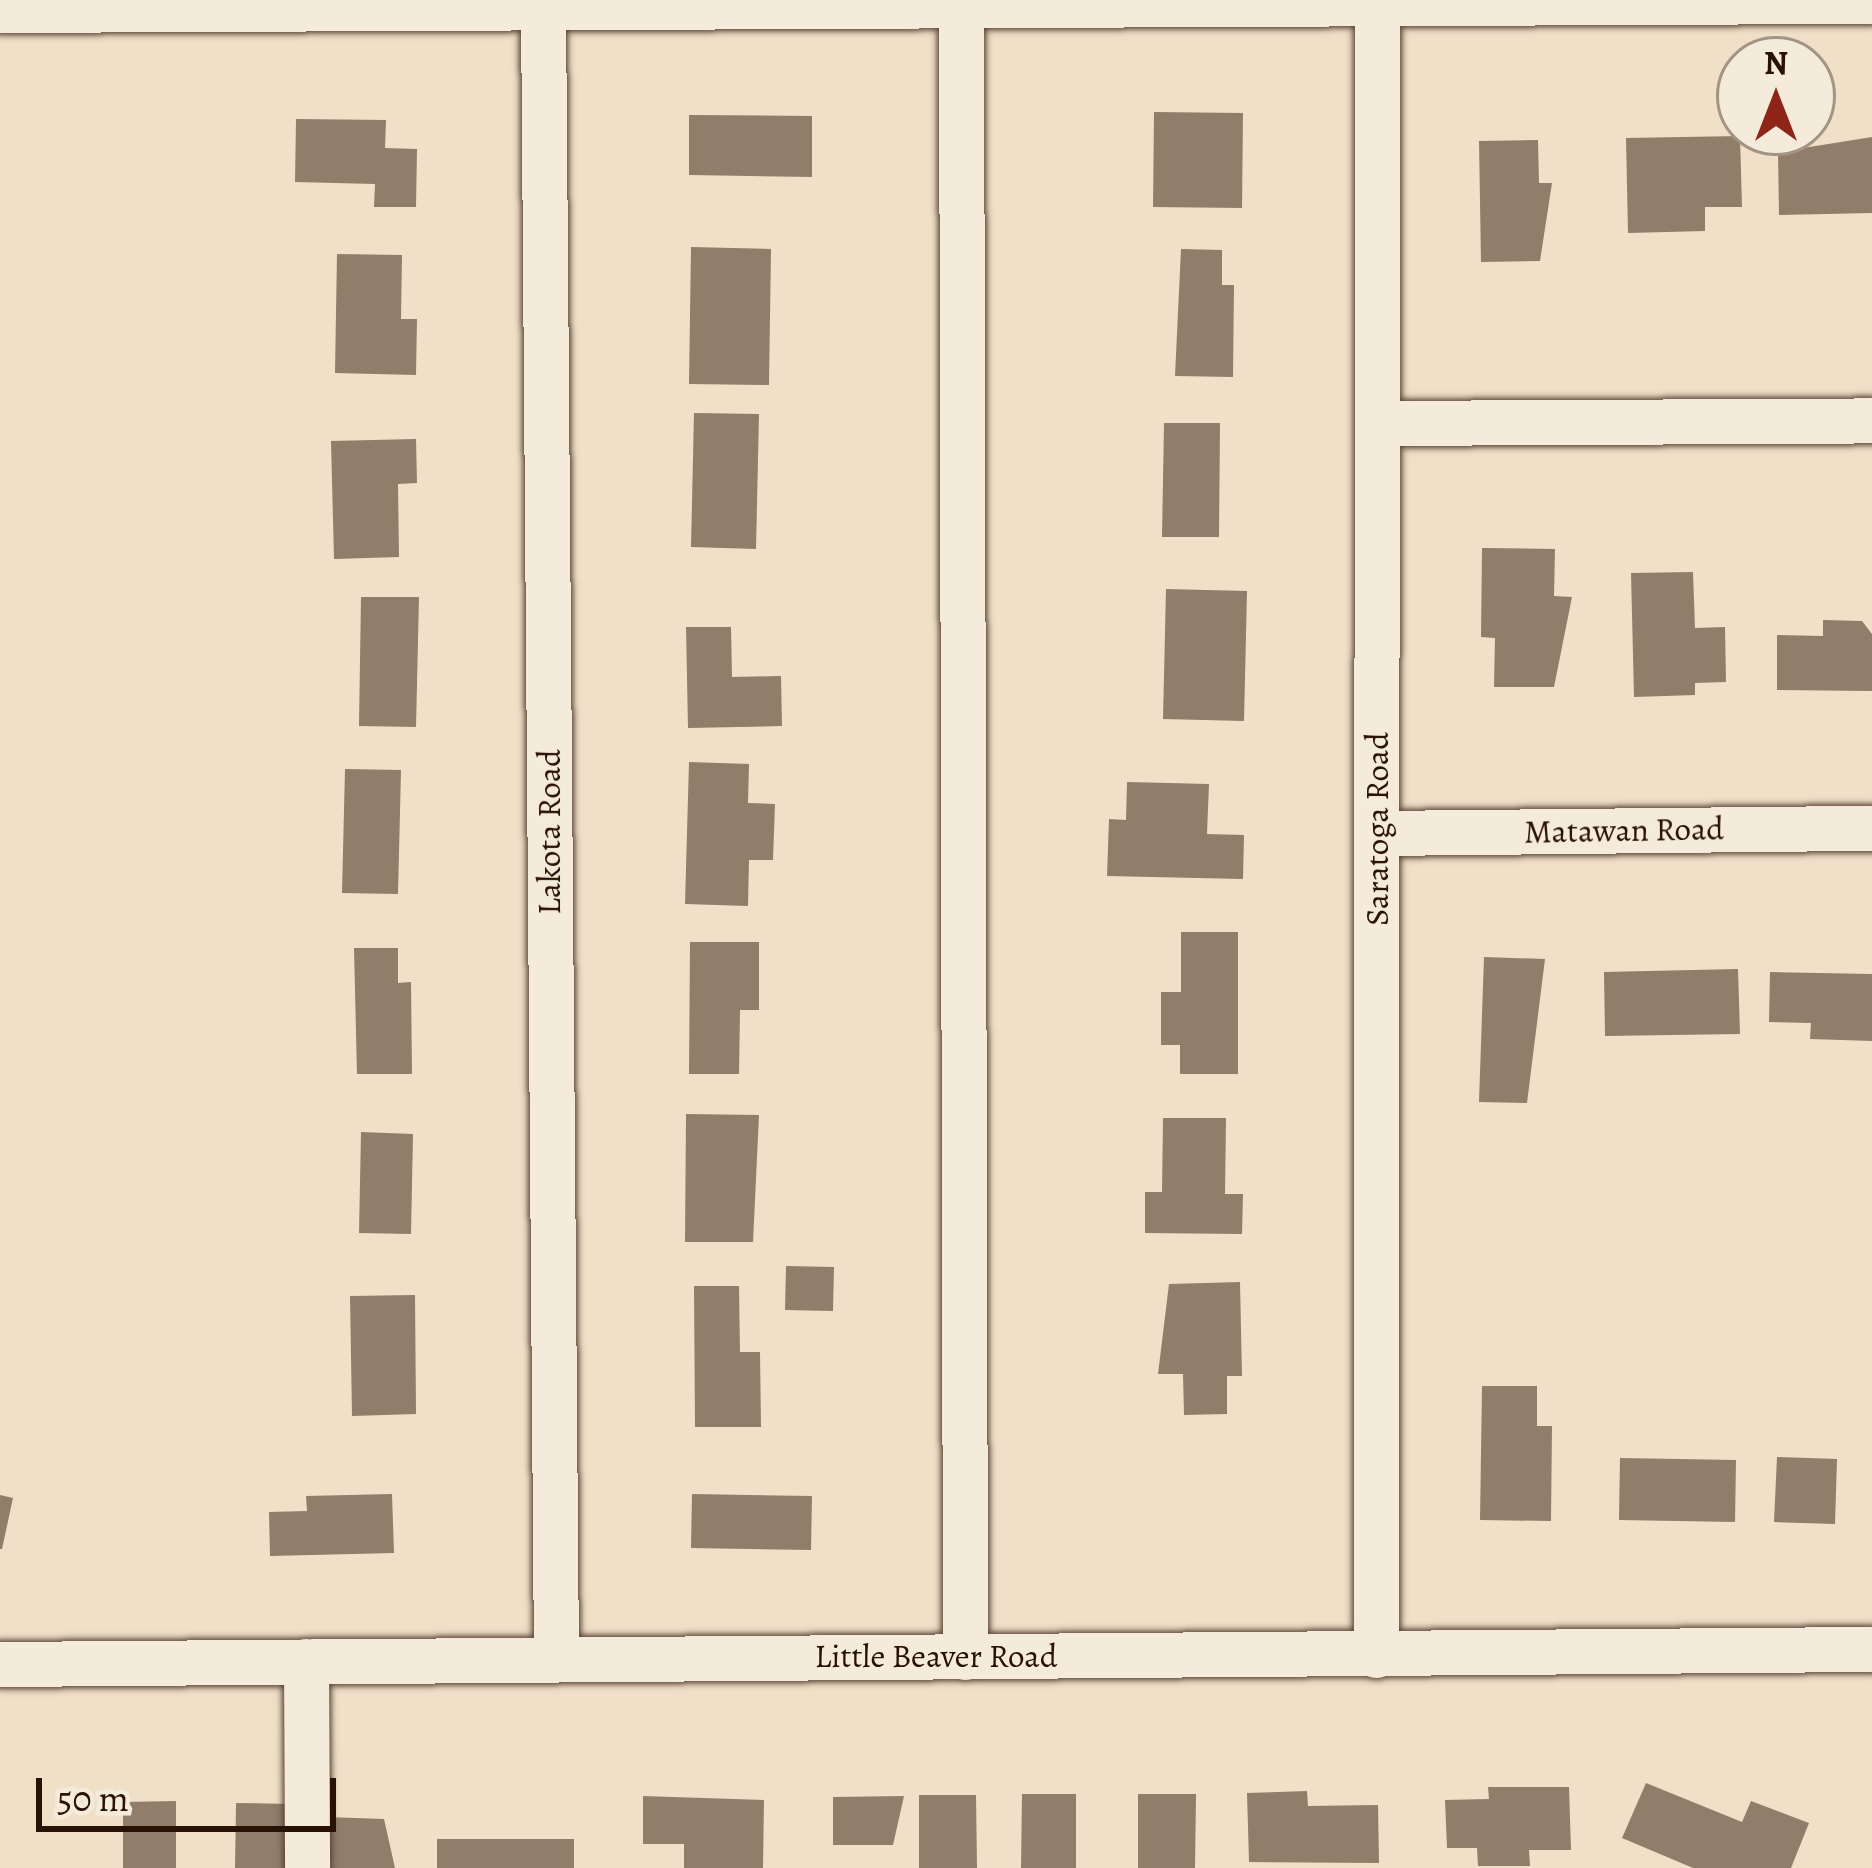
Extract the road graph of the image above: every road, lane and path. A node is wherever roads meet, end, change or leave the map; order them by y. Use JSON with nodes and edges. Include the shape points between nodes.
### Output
{"nodes":[{"id":1,"x":1872,"y":1,"type":"edge"},
{"id":2,"x":1377,"y":3,"type":"junction"},
{"id":3,"x":497,"y":4,"type":"edge"},
{"id":4,"x":961,"y":5,"type":"junction"},
{"id":5,"x":543,"y":7,"type":"junction"},
{"id":6,"x":0,"y":10,"type":"edge"},
{"id":7,"x":1872,"y":420,"type":"edge"},
{"id":8,"x":1377,"y":423,"type":"junction"},
{"id":9,"x":1872,"y":828,"type":"edge"},
{"id":10,"x":1377,"y":833,"type":"junction"},
{"id":11,"x":1872,"y":1649,"type":"edge"},
{"id":12,"x":1376,"y":1654,"type":"junction"},
{"id":13,"x":556,"y":1657,"type":"junction"},
{"id":14,"x":965,"y":1657,"type":"junction"},
{"id":15,"x":306,"y":1660,"type":"junction"},
{"id":16,"x":0,"y":1664,"type":"edge"},
{"id":17,"x":307,"y":1868,"type":"edge"}],
"edges":[{"from":1,"to":2,"type":"street"},
{"from":2,"to":4,"type":"street"},
{"from":2,"to":8,"type":"street","name":"Saratoga Road"},
{"from":3,"to":5,"type":"street"},
{"from":3,"to":6,"type":"street"},
{"from":4,"to":5,"type":"street"},
{"from":4,"to":14,"type":"street"},
{"from":5,"to":13,"type":"street","name":"Lakota Road"},
{"from":7,"to":8,"type":"street"},
{"from":8,"to":10,"type":"street","name":"Saratoga Road"},
{"from":9,"to":10,"type":"street","name":"Matawan Road"},
{"from":10,"to":12,"type":"street","name":"Saratoga Road"},
{"from":11,"to":12,"type":"street","name":"Little Beaver Road"},
{"from":12,"to":14,"type":"street","name":"Little Beaver Road"},
{"from":13,"to":14,"type":"street","name":"Little Beaver Road"},
{"from":13,"to":15,"type":"street","name":"Little Beaver Road"},
{"from":15,"to":16,"type":"street","name":"Little Beaver Road"},
{"from":15,"to":17,"type":"street"}]}
